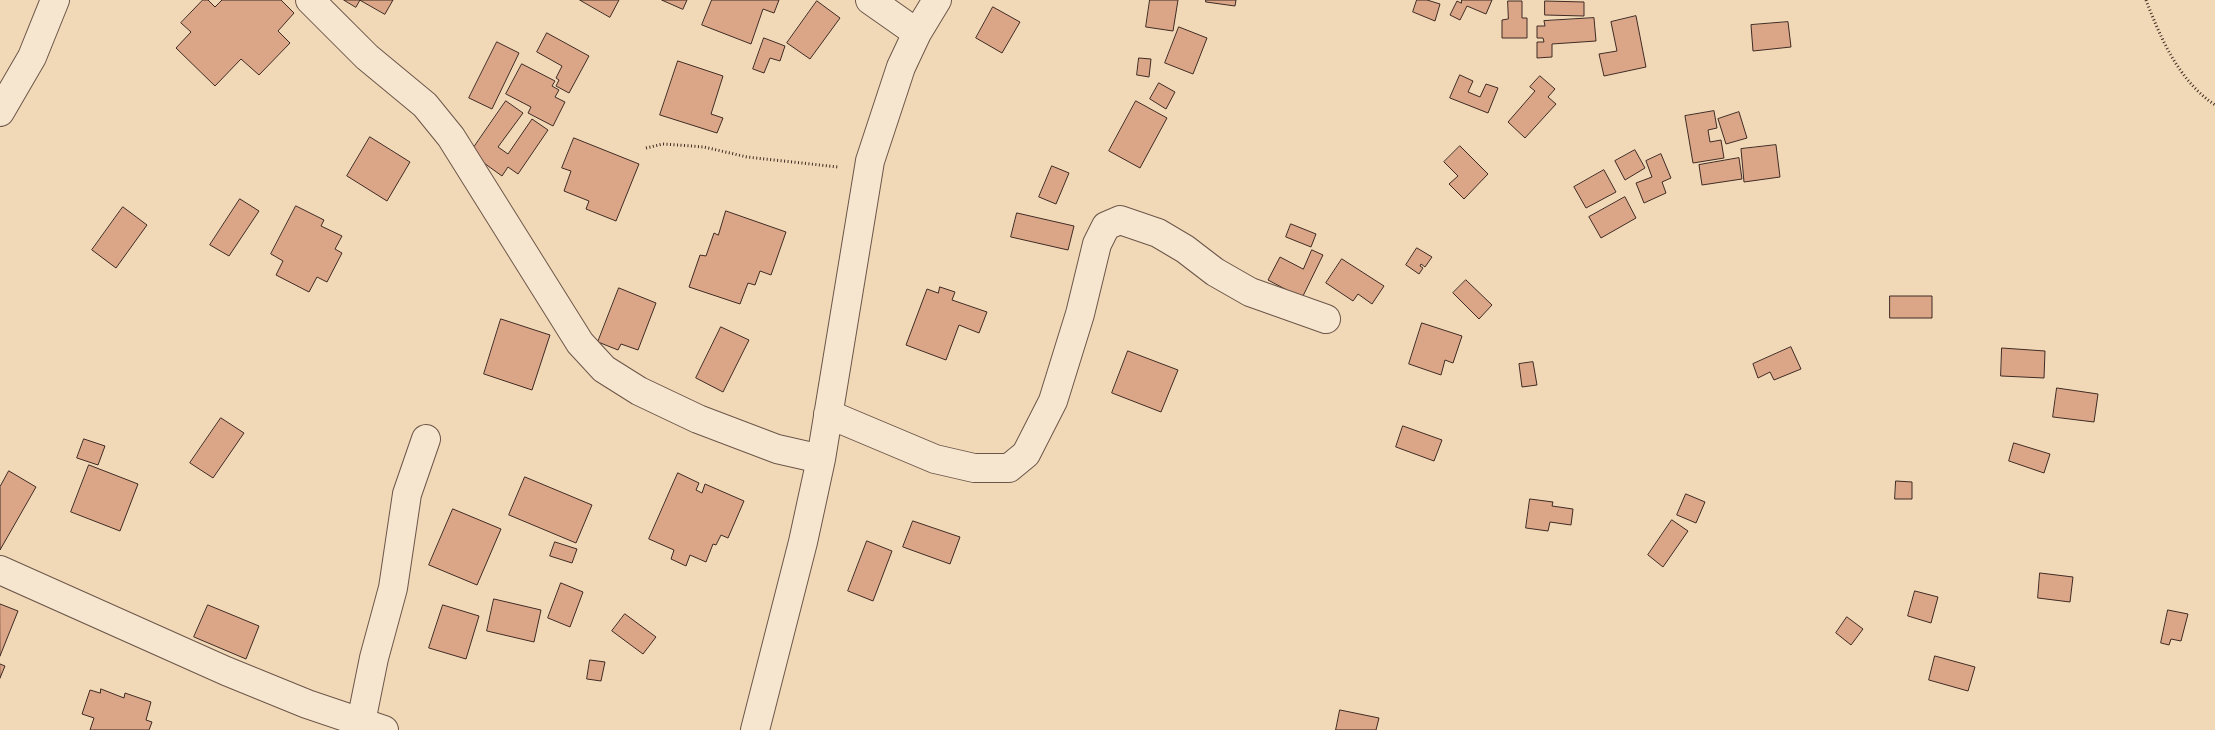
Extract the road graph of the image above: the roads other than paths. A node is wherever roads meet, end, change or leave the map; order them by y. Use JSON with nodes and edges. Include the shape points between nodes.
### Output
{"nodes":[{"id":1,"x":55,"y":0,"type":"edge"},
{"id":2,"x":310,"y":0,"type":"edge"},
{"id":3,"x":870,"y":0,"type":"edge"},
{"id":4,"x":937,"y":0,"type":"edge"},
{"id":5,"x":917,"y":33,"type":"junction"},
{"id":6,"x":0,"y":112,"type":"edge"},
{"id":7,"x":1326,"y":319,"type":"dead end"},
{"id":8,"x":828,"y":414,"type":"junction"},
{"id":9,"x":426,"y":439,"type":"dead end"},
{"id":10,"x":821,"y":459,"type":"junction"},
{"id":11,"x":0,"y":570,"type":"edge"},
{"id":12,"x":372,"y":726,"type":"edge"},
{"id":13,"x":755,"y":730,"type":"edge"}],
"edges":[{"from":1,"to":6,"type":"street","via":[[32,57]]},
{"from":2,"to":10,"type":"street","via":[[367,57],[425,105],[451,136],[580,343],[604,368],[639,391],[698,419],[777,449]]},
{"from":3,"to":5,"type":"street"},
{"from":4,"to":5,"type":"street"},
{"from":5,"to":8,"type":"street","via":[[901,67],[870,161]]},
{"from":7,"to":8,"type":"street","via":[[1250,292],[1158,234],[1120,220],[1106,226],[1097,244],[1080,314],[1053,401],[1026,454],[1009,468],[974,468],[935,459]]},
{"from":8,"to":10,"type":"street"},
{"from":9,"to":12,"type":"street","via":[[407,494],[393,588],[374,658]]},
{"from":10,"to":13,"type":"street"},
{"from":11,"to":12,"type":"street","via":[[226,672]]}]}
